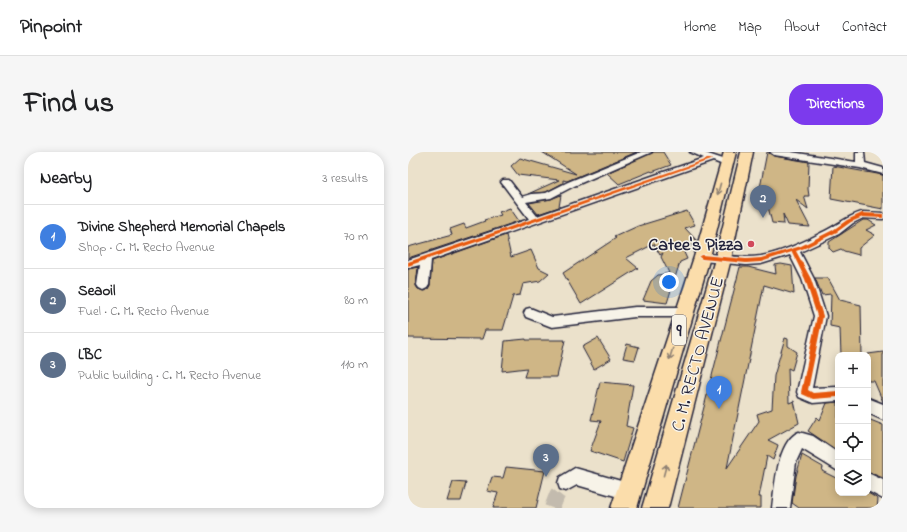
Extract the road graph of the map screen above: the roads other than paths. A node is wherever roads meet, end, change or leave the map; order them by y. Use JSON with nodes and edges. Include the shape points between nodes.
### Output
{"nodes":[{"id":1,"x":648,"y":152,"type":"edge"},
{"id":2,"x":694,"y":152,"type":"edge"},
{"id":3,"x":748,"y":152,"type":"edge"},
{"id":4,"x":774,"y":152,"type":"edge"},
{"id":5,"x":860,"y":152,"type":"edge"},
{"id":6,"x":722,"y":158,"type":"edge"},
{"id":7,"x":861,"y":164,"type":"junction"},
{"id":8,"x":883,"y":171,"type":"edge"},
{"id":9,"x":506,"y":182,"type":"dead end"},
{"id":10,"x":520,"y":201,"type":"junction"},
{"id":11,"x":883,"y":216,"type":"edge"},
{"id":12,"x":535,"y":220,"type":"junction"},
{"id":13,"x":793,"y":250,"type":"junction"},
{"id":14,"x":702,"y":257,"type":"junction"},
{"id":15,"x":426,"y":258,"type":"junction"},
{"id":16,"x":723,"y":259,"type":"junction"},
{"id":17,"x":409,"y":264,"type":"edge"},
{"id":18,"x":423,"y":285,"type":"dead end"},
{"id":19,"x":684,"y":312,"type":"junction"},
{"id":20,"x":530,"y":313,"type":"dead end"},
{"id":21,"x":835,"y":394,"type":"edge"},
{"id":22,"x":871,"y":406,"type":"edge"},
{"id":23,"x":883,"y":412,"type":"edge"},
{"id":24,"x":835,"y":461,"type":"edge"},
{"id":25,"x":871,"y":483,"type":"edge"},
{"id":26,"x":566,"y":484,"type":"tunnel mouth"},
{"id":27,"x":883,"y":490,"type":"edge"},
{"id":28,"x":627,"y":499,"type":"edge"},
{"id":29,"x":655,"y":508,"type":"edge"},
{"id":30,"x":781,"y":508,"type":"edge"}],
"edges":[{"from":1,"to":10,"type":"street","via":[[548,196]]},
{"from":2,"to":6,"type":"street"},
{"from":3,"to":16,"type":"highway","name":"C. M. RECTO AVENUE","number":"9"},
{"from":4,"to":7,"type":"street"},
{"from":5,"to":7,"type":"street"},
{"from":6,"to":12,"type":"street"},
{"from":6,"to":14,"type":"highway","name":"C. M. RECTO AVENUE","number":"9","one_way":true},
{"from":7,"to":8,"type":"street"},
{"from":9,"to":10,"type":"street"},
{"from":10,"to":12,"type":"street"},
{"from":11,"to":13,"type":"street","via":[[862,215],[830,234]]},
{"from":12,"to":15,"type":"street"},
{"from":13,"to":16,"type":"street","via":[[752,261]]},
{"from":13,"to":21,"type":"street","via":[[808,279],[820,316],[804,392],[813,396]]},
{"from":14,"to":16,"type":"street"},
{"from":14,"to":19,"type":"highway","name":"C. M. RECTO AVENUE","number":"9"},
{"from":15,"to":17,"type":"street"},
{"from":15,"to":18,"type":"street"},
{"from":29,"to":16,"type":"highway","name":"C. M. RECTO AVENUE","number":"9","one_way":true},
{"from":19,"to":20,"type":"street","via":[[635,312],[552,322]]},
{"from":19,"to":28,"type":"highway","name":"C. M. RECTO AVENUE","number":"9","one_way":true},
{"from":22,"to":23,"type":"street"},
{"from":24,"to":30,"type":"street","via":[[807,442],[799,440],[794,445],[788,463]]},
{"from":25,"to":27,"type":"street"},
{"from":26,"to":28,"type":"street","via":[[575,476]]}]}
